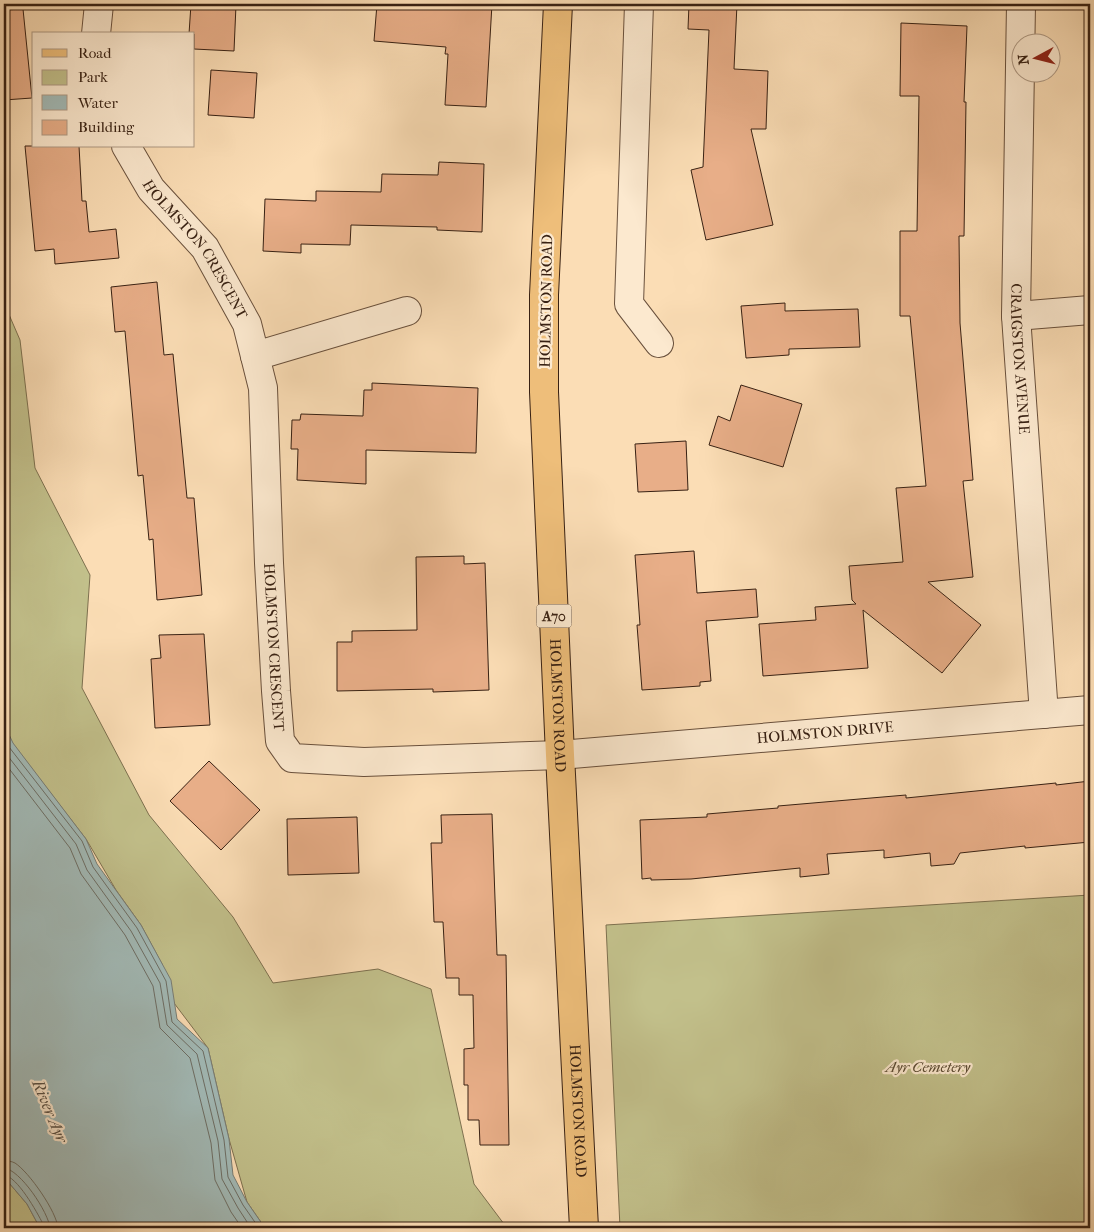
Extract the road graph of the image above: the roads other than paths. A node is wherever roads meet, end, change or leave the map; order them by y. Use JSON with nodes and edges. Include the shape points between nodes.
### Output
{"nodes":[{"id":1,"x":99,"y":4,"type":"edge"},
{"id":2,"x":558,"y":4,"type":"edge"},
{"id":3,"x":639,"y":4,"type":"edge"},
{"id":4,"x":1021,"y":4,"type":"edge"},
{"id":5,"x":96,"y":32,"type":"edge"},
{"id":6,"x":127,"y":148,"type":"edge"},
{"id":7,"x":1090,"y":310,"type":"edge"},
{"id":8,"x":407,"y":311,"type":"dead end"},
{"id":9,"x":1016,"y":316,"type":"junction"},
{"id":10,"x":659,"y":343,"type":"dead end"},
{"id":11,"x":255,"y":356,"type":"junction"},
{"id":12,"x":1090,"y":710,"type":"edge"},
{"id":13,"x":1044,"y":714,"type":"junction"},
{"id":14,"x":560,"y":755,"type":"junction"},
{"id":15,"x":584,"y":1228,"type":"edge"}],
"edges":[{"from":1,"to":5,"type":"street"},
{"from":2,"to":14,"type":"main road","name":"HOLMSTON ROAD","number":"A70","via":[[544,296],[544,392]]},
{"from":3,"to":10,"type":"street","via":[[629,304]]},
{"from":4,"to":9,"type":"street","name":"CRAIGSTON AVENUE"},
{"from":6,"to":11,"type":"street","name":"HOLMSTON CRESCENT","via":[[151,189],[206,248],[247,324]]},
{"from":7,"to":9,"type":"street"},
{"from":8,"to":11,"type":"street"},
{"from":9,"to":13,"type":"street","name":"CRAIGSTON AVENUE"},
{"from":11,"to":14,"type":"street","name":"HOLMSTON CRESCENT","via":[[263,388],[280,741],[292,758],[364,762]]},
{"from":12,"to":13,"type":"street","name":"HOLMSTON DRIVE"},
{"from":13,"to":14,"type":"street","name":"HOLMSTON DRIVE"},
{"from":14,"to":15,"type":"main road","name":"HOLMSTON ROAD","number":"A70"}]}
